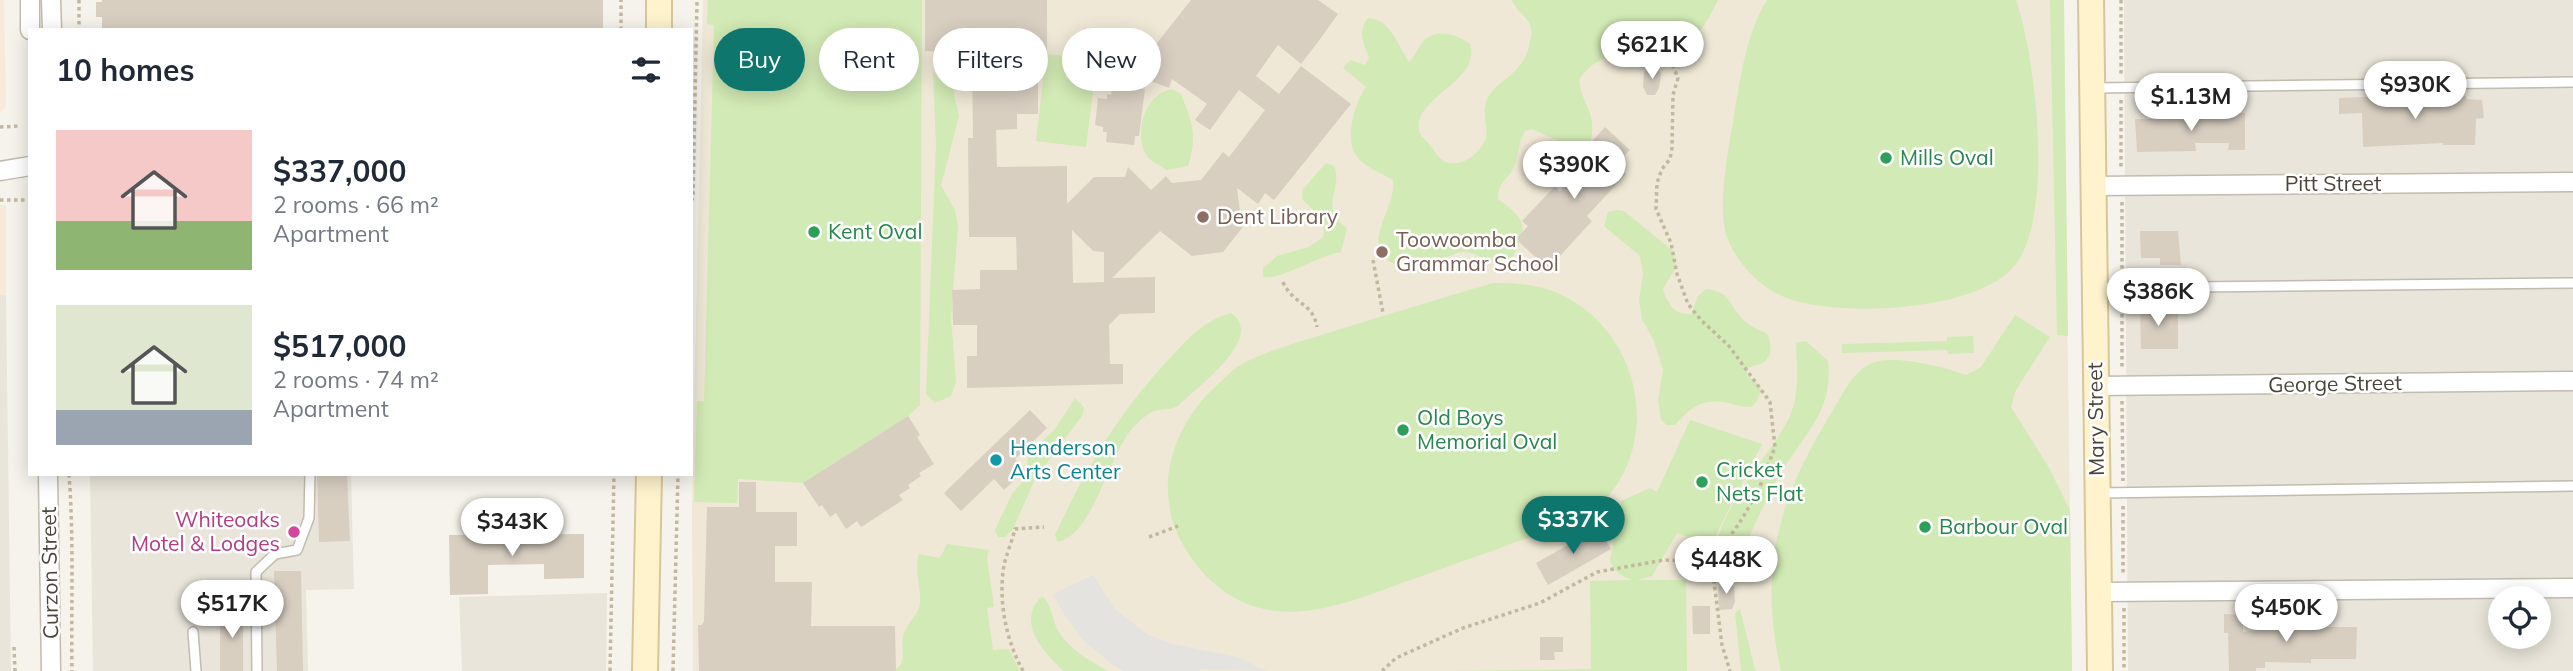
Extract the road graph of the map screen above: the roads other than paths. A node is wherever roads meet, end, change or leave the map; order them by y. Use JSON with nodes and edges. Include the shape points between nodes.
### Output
{"nodes":[{"id":1,"x":30,"y":0,"type":"edge"},
{"id":2,"x":51,"y":0,"type":"edge"},
{"id":3,"x":659,"y":0,"type":"edge"},
{"id":4,"x":2091,"y":0,"type":"edge"},
{"id":5,"x":30,"y":28,"type":"edge"},
{"id":6,"x":52,"y":28,"type":"edge"},
{"id":7,"x":659,"y":28,"type":"edge"},
{"id":8,"x":2573,"y":82,"type":"edge"},
{"id":9,"x":2092,"y":88,"type":"junction"},
{"id":10,"x":0,"y":157,"type":"edge"},
{"id":11,"x":28,"y":164,"type":"edge"},
{"id":12,"x":28,"y":164,"type":"edge"},
{"id":13,"x":0,"y":171,"type":"edge"},
{"id":14,"x":2573,"y":182,"type":"edge"},
{"id":15,"x":2093,"y":186,"type":"junction"},
{"id":16,"x":2573,"y":283,"type":"edge"},
{"id":17,"x":2095,"y":288,"type":"junction"},
{"id":18,"x":2573,"y":381,"type":"edge"},
{"id":19,"x":2096,"y":386,"type":"junction"},
{"id":20,"x":48,"y":476,"type":"edge"},
{"id":21,"x":310,"y":476,"type":"edge"},
{"id":22,"x":649,"y":476,"type":"edge"},
{"id":23,"x":2573,"y":486,"type":"edge"},
{"id":24,"x":2097,"y":493,"type":"junction"},
{"id":25,"x":2573,"y":588,"type":"edge"},
{"id":26,"x":2099,"y":592,"type":"junction"},
{"id":27,"x":193,"y":632,"type":"dead end"},
{"id":28,"x":51,"y":671,"type":"edge"},
{"id":29,"x":196,"y":671,"type":"edge"},
{"id":30,"x":257,"y":671,"type":"edge"},
{"id":31,"x":645,"y":671,"type":"edge"},
{"id":32,"x":2100,"y":671,"type":"edge"}],
"edges":[{"from":1,"to":5,"type":"street"},
{"from":2,"to":6,"type":"street"},
{"from":3,"to":7,"type":"main road"},
{"from":4,"to":9,"type":"main road","name":"Mary Street"},
{"from":8,"to":9,"type":"lane"},
{"from":9,"to":15,"type":"main road","name":"Mary Street"},
{"from":10,"to":11,"type":"street"},
{"from":12,"to":13,"type":"street"},
{"from":14,"to":15,"type":"street","name":"Pitt Street"},
{"from":15,"to":17,"type":"main road","name":"Mary Street"},
{"from":16,"to":17,"type":"lane"},
{"from":17,"to":19,"type":"main road","name":"Mary Street"},
{"from":18,"to":19,"type":"street","name":"George Street"},
{"from":19,"to":24,"type":"main road","name":"Mary Street"},
{"from":20,"to":28,"type":"street","name":"Curzon Street"},
{"from":21,"to":30,"type":"lane","via":[[309,519],[297,550],[275,554],[257,572]]},
{"from":22,"to":31,"type":"main road"},
{"from":23,"to":24,"type":"lane"},
{"from":24,"to":26,"type":"main road","name":"Mary Street"},
{"from":25,"to":26,"type":"street"},
{"from":26,"to":32,"type":"main road","name":"Mary Street"},
{"from":27,"to":29,"type":"lane"}]}
